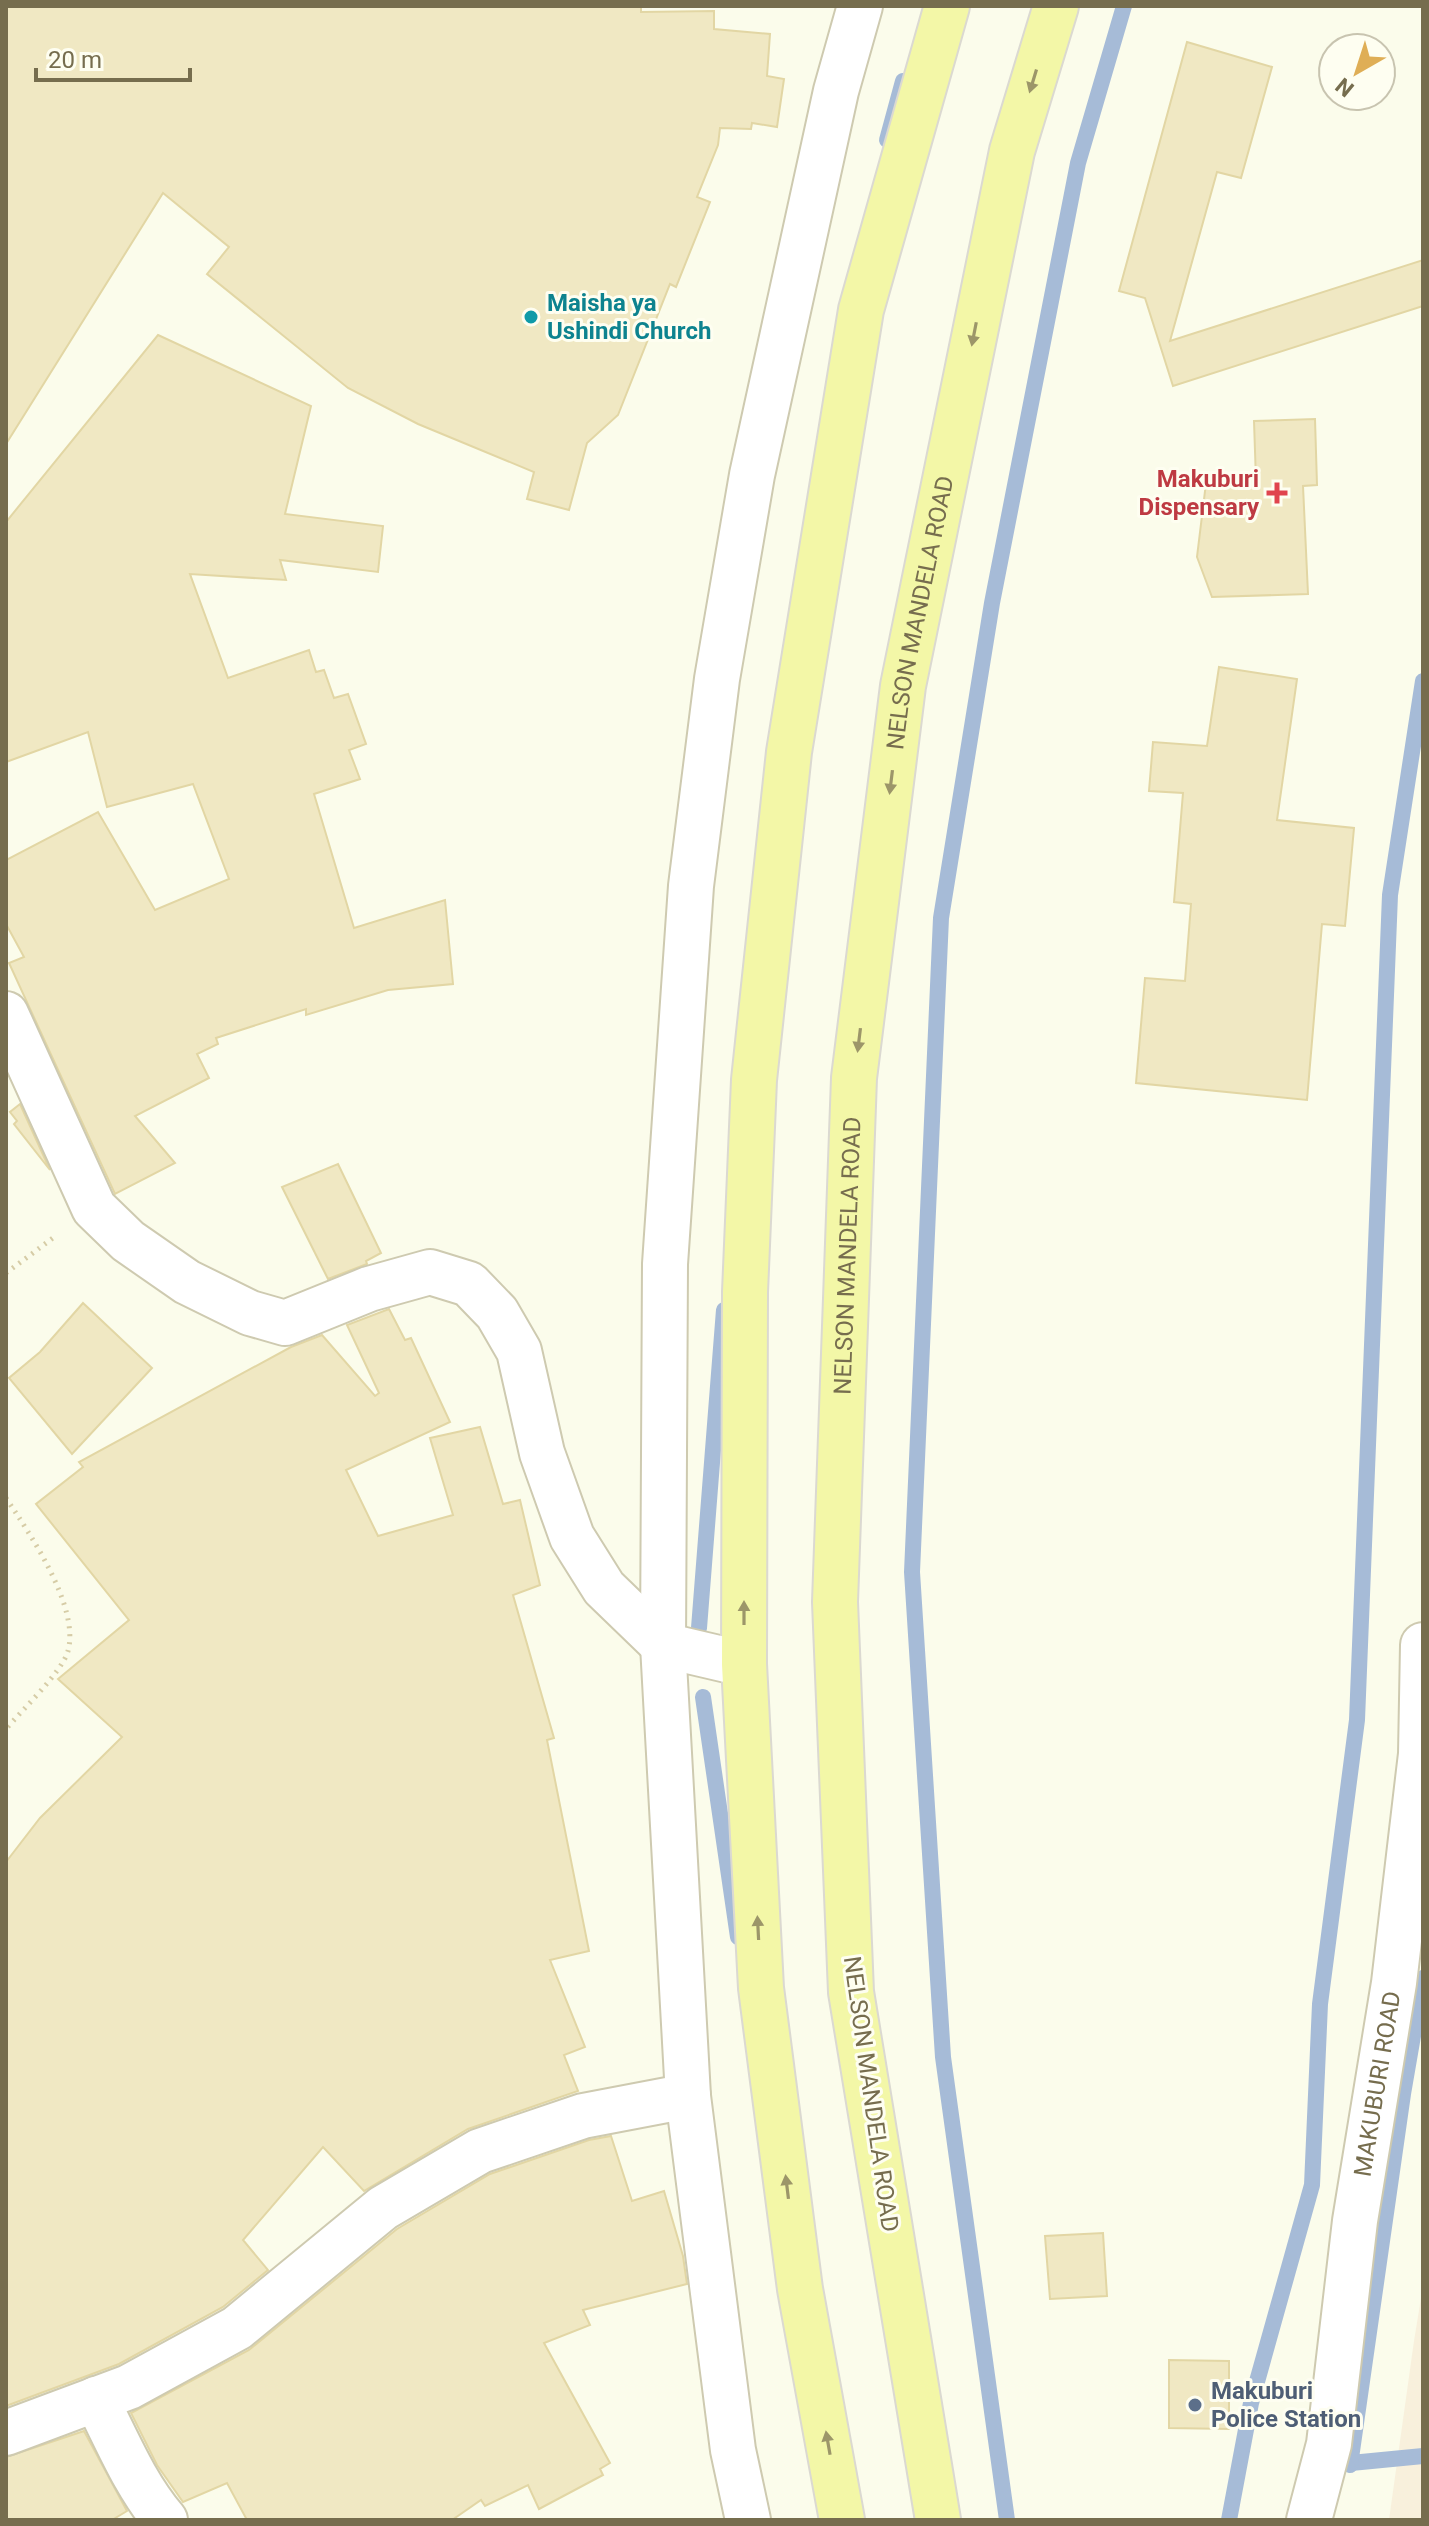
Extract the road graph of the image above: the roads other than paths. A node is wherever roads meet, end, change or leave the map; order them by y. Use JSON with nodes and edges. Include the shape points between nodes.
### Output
{"nodes":[{"id":1,"x":860,"y":6,"type":"edge"},
{"id":2,"x":947,"y":6,"type":"edge"},
{"id":3,"x":1056,"y":6,"type":"edge"},
{"id":4,"x":6,"y":1014,"type":"edge"},
{"id":5,"x":663,"y":1645,"type":"junction"},
{"id":6,"x":1423,"y":1645,"type":"edge"},
{"id":7,"x":744,"y":1664,"type":"junction"},
{"id":8,"x":688,"y":2096,"type":"junction"},
{"id":9,"x":96,"y":2399,"type":"junction"},
{"id":10,"x":6,"y":2433,"type":"edge"},
{"id":11,"x":165,"y":2520,"type":"edge"},
{"id":12,"x":748,"y":2520,"type":"edge"},
{"id":13,"x":842,"y":2520,"type":"edge"},
{"id":14,"x":938,"y":2520,"type":"edge"},
{"id":15,"x":1309,"y":2520,"type":"edge"}],
"edges":[{"from":1,"to":5,"type":"street","via":[[836,91],[752,475],[717,679],[691,886],[665,1264]]},
{"from":7,"to":2,"type":"main road","one_way":true,"via":[[745,1292],[754,1080],[789,752],[861,310]]},
{"from":3,"to":14,"type":"main road","name":"NELSON MANDELA ROAD","one_way":true,"via":[[1012,151],[903,686],[854,1078],[835,1602],[851,1992]]},
{"from":4,"to":5,"type":"street","via":[[94,1208],[128,1241],[187,1282],[250,1313],[285,1323],[369,1289],[430,1272],[469,1284],[497,1313],[519,1351],[542,1453],[572,1537],[604,1588]]},
{"from":5,"to":7,"type":"street"},
{"from":5,"to":8,"type":"street"},
{"from":6,"to":15,"type":"street","name":"MAKUBURI ROAD","via":[[1421,1754],[1394,1983],[1355,2221],[1329,2444]]},
{"from":13,"to":7,"type":"main road","one_way":true,"via":[[800,2289],[761,1988]]},
{"from":8,"to":9,"type":"street","via":[[583,2116],[480,2151],[383,2208],[237,2328],[129,2387]]},
{"from":8,"to":12,"type":"street","via":[[733,2450]]},
{"from":9,"to":10,"type":"street"},
{"from":9,"to":11,"type":"street","via":[[129,2465]]}]}
